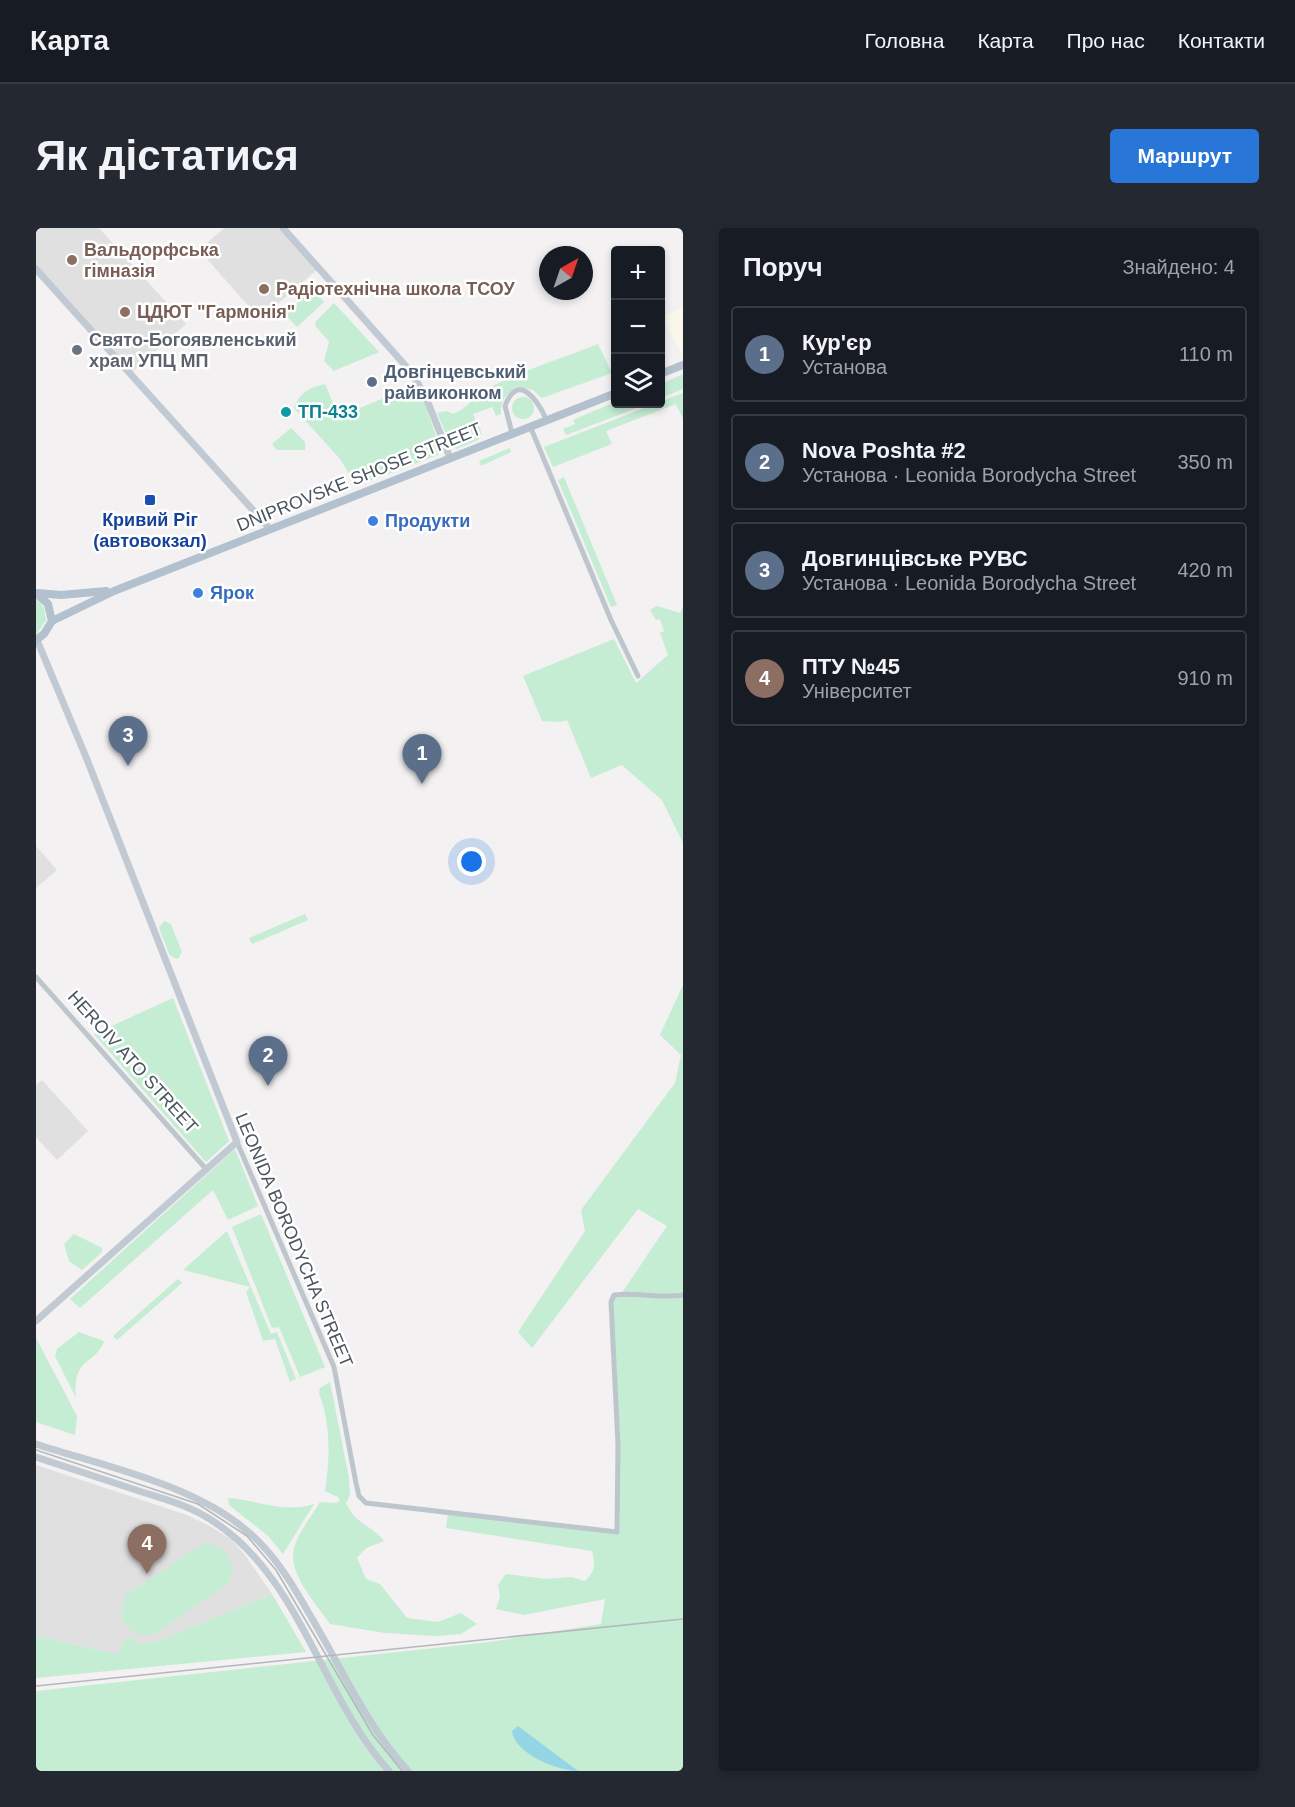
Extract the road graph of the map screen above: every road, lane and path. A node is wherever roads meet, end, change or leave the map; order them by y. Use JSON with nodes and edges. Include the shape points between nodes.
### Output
{"nodes":[{"id":1,"x":283,"y":228,"type":"edge"},
{"id":2,"x":36,"y":269,"type":"edge"},
{"id":3,"x":683,"y":365,"type":"edge"},
{"id":4,"x":665,"y":372,"type":"edge"},
{"id":5,"x":611,"y":395,"type":"edge"},
{"id":6,"x":546,"y":419,"type":"junction"},
{"id":7,"x":530,"y":426,"type":"junction"},
{"id":8,"x":512,"y":433,"type":"junction"},
{"id":9,"x":450,"y":458,"type":"junction"},
{"id":10,"x":270,"y":529,"type":"junction"},
{"id":11,"x":114,"y":591,"type":"junction"},
{"id":12,"x":36,"y":593,"type":"edge"},
{"id":13,"x":52,"y":621,"type":"junction"},
{"id":14,"x":37,"y":640,"type":"edge"},
{"id":15,"x":638,"y":676,"type":"dead end"},
{"id":16,"x":36,"y":976,"type":"edge"},
{"id":17,"x":237,"y":1142,"type":"junction"},
{"id":18,"x":206,"y":1168,"type":"junction"},
{"id":19,"x":683,"y":1294,"type":"edge"},
{"id":20,"x":36,"y":1321,"type":"edge"},
{"id":21,"x":36,"y":1444,"type":"edge"},
{"id":22,"x":36,"y":1457,"type":"edge"},
{"id":23,"x":389,"y":1771,"type":"edge"},
{"id":24,"x":408,"y":1771,"type":"edge"}],
"edges":[{"from":1,"to":9,"type":"street","via":[[412,373]]},
{"from":2,"to":10,"type":"street"},
{"from":3,"to":4,"type":"main road"},
{"from":5,"to":6,"type":"main road","name":"DNIPROVSKE SHOSE STREET"},
{"from":6,"to":7,"type":"main road","name":"DNIPROVSKE SHOSE STREET"},
{"from":6,"to":8,"type":"street","via":[[536,398],[518,391],[505,406]]},
{"from":7,"to":8,"type":"main road","name":"DNIPROVSKE SHOSE STREET"},
{"from":7,"to":15,"type":"street"},
{"from":8,"to":9,"type":"main road","name":"DNIPROVSKE SHOSE STREET"},
{"from":9,"to":10,"type":"main road","name":"DNIPROVSKE SHOSE STREET"},
{"from":10,"to":11,"type":"main road","name":"DNIPROVSKE SHOSE STREET"},
{"from":11,"to":12,"type":"main road"},
{"from":11,"to":13,"type":"main road"},
{"from":12,"to":13,"type":"main road","via":[[48,604]]},
{"from":13,"to":14,"type":"main road"},
{"from":14,"to":17,"type":"street","name":"LEONIDA BORODYCHA STREET"},
{"from":16,"to":18,"type":"street","name":"HEROIV ATO STREET"},
{"from":17,"to":18,"type":"street"},
{"from":17,"to":19,"type":"street","name":"LEONIDA BORODYCHA STREET","via":[[325,1344],[339,1391],[359,1496],[366,1503],[617,1532],[618,1445],[611,1302],[614,1295],[621,1294]]},
{"from":18,"to":20,"type":"street"},
{"from":21,"to":24,"type":"street","via":[[155,1484],[221,1512],[259,1542],[296,1590],[372,1723]]},
{"from":22,"to":23,"type":"street","via":[[152,1495],[208,1518],[234,1536],[254,1556],[280,1593],[368,1743]]}]}
